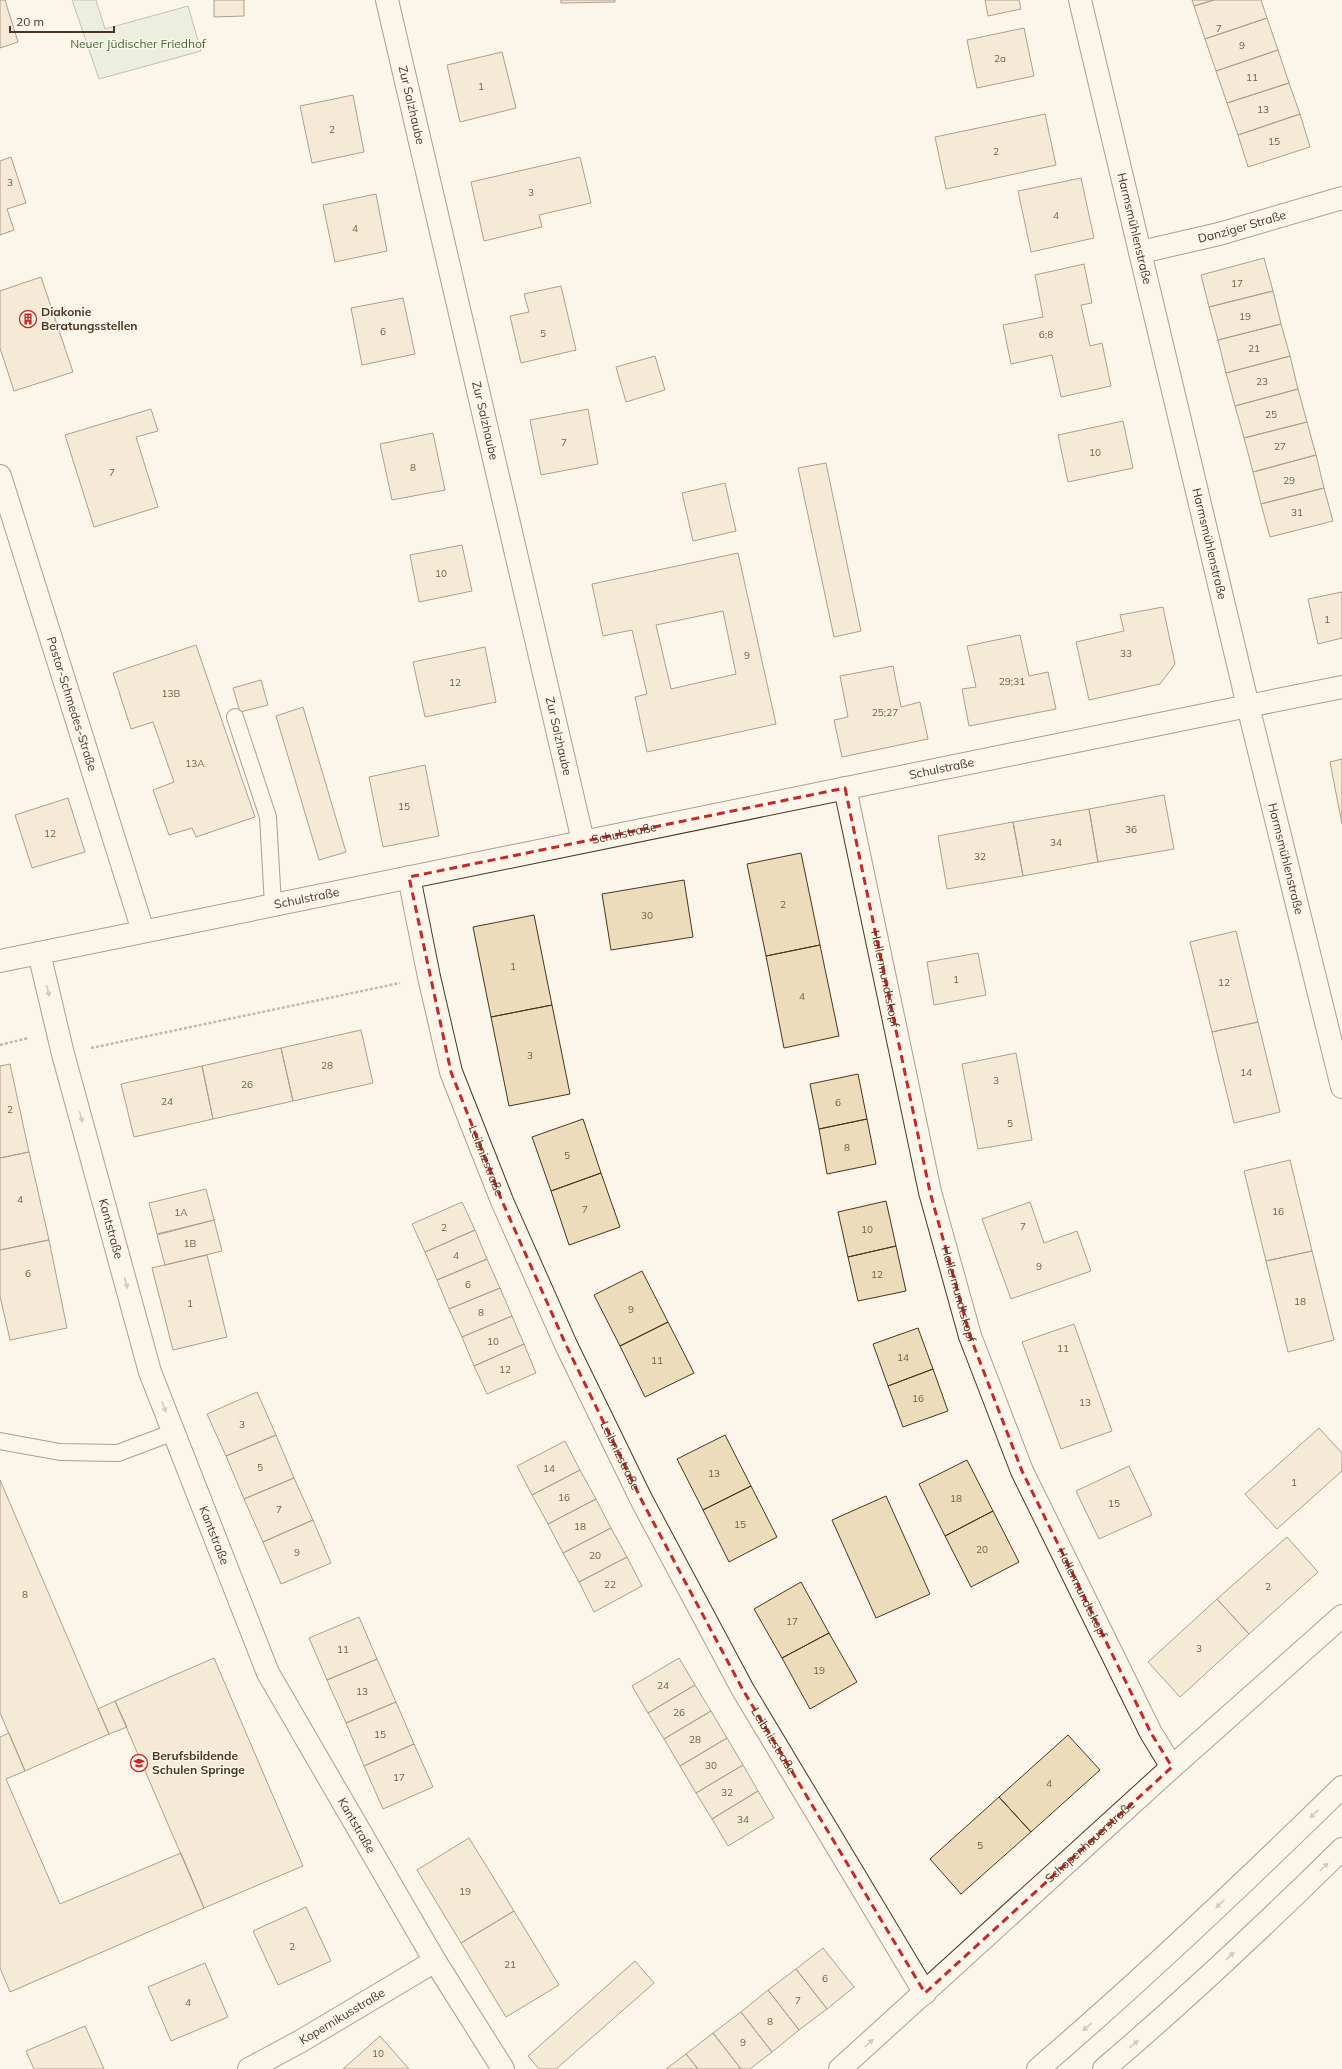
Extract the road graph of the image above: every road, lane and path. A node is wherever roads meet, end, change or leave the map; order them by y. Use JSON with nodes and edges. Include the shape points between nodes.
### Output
{"nodes":[{"id":1,"x":387,"y":0,"type":"edge"},
{"id":2,"x":1080,"y":0,"type":"edge"},
{"id":3,"x":1342,"y":198,"type":"edge"},
{"id":4,"x":1141,"y":252,"type":"junction"},
{"id":5,"x":0,"y":476,"type":"edge"},
{"id":6,"x":1342,"y":687,"type":"edge"},
{"id":7,"x":1248,"y":706,"type":"junction"},
{"id":8,"x":235,"y":717,"type":"dead end"},
{"id":9,"x":845,"y":788,"type":"junction"},
{"id":10,"x":583,"y":841,"type":"junction"},
{"id":11,"x":409,"y":877,"type":"junction"},
{"id":12,"x":273,"y":905,"type":"junction"},
{"id":13,"x":143,"y":931,"type":"junction"},
{"id":14,"x":39,"y":953,"type":"junction"},
{"id":15,"x":0,"y":961,"type":"edge"},
{"id":16,"x":429,"y":977,"type":"junction"},
{"id":17,"x":63,"y":1054,"type":"junction"},
{"id":18,"x":1342,"y":1086,"type":"edge"},
{"id":19,"x":174,"y":1432,"type":"junction"},
{"id":20,"x":0,"y":1441,"type":"edge"},
{"id":21,"x":1342,"y":1616,"type":"edge"},
{"id":22,"x":1172,"y":1766,"type":"junction"},
{"id":23,"x":1342,"y":1787,"type":"edge"},
{"id":24,"x":1342,"y":1849,"type":"edge"},
{"id":25,"x":435,"y":1961,"type":"junction"},
{"id":26,"x":925,"y":1992,"type":"junction"},
{"id":27,"x":249,"y":2069,"type":"edge"},
{"id":28,"x":503,"y":2069,"type":"edge"},
{"id":29,"x":840,"y":2069,"type":"edge"},
{"id":30,"x":1038,"y":2069,"type":"edge"},
{"id":31,"x":1104,"y":2069,"type":"edge"}],
"edges":[{"from":1,"to":10,"type":"main road","name":"Zur Salzhaube"},
{"from":2,"to":4,"type":"main road","name":"Harmsmühlenstraße"},
{"from":3,"to":4,"type":"main road","name":"Danziger Straße","via":[[1219,234]]},
{"from":4,"to":7,"type":"main road","name":"Harmsmühlenstraße"},
{"from":5,"to":13,"type":"main road","name":"Pastor-Schmedes-Straße"},
{"from":6,"to":7,"type":"main road","name":"Schulstraße"},
{"from":7,"to":9,"type":"main road","name":"Schulstraße"},
{"from":7,"to":18,"type":"main road","name":"Harmsmühlenstraße"},
{"from":8,"to":12,"type":"lane","via":[[268,817]]},
{"from":9,"to":10,"type":"main road","name":"Schulstraße"},
{"from":9,"to":22,"type":"main road","name":"Hallermundtskopf","via":[[930,1192],[970,1336],[1022,1470],[1150,1734]]},
{"from":10,"to":11,"type":"main road","name":"Schulstraße"},
{"from":11,"to":12,"type":"main road","name":"Schulstraße"},
{"from":11,"to":16,"type":"main road","name":"Leibnizstraße"},
{"from":12,"to":13,"type":"main road","name":"Schulstraße"},
{"from":13,"to":14,"type":"main road","name":"Schulstraße"},
{"from":14,"to":15,"type":"main road","name":"Schulstraße"},
{"from":14,"to":17,"type":"main road","name":"Kantstraße","one_way":true},
{"from":16,"to":17,"type":"path"},
{"from":16,"to":26,"type":"main road","name":"Leibnizstraße","via":[[451,1072],[475,1135],[566,1345],[642,1501],[743,1690]]},
{"from":17,"to":19,"type":"main road","name":"Kantstraße","one_way":true,"via":[[150,1372]]},
{"from":19,"to":20,"type":"lane","via":[[118,1453],[60,1452]]},
{"from":19,"to":25,"type":"main road","name":"Kantstraße","via":[[268,1673]]},
{"from":21,"to":22,"type":"main road","name":"Schopenhauerstraße"},
{"from":22,"to":26,"type":"main road","name":"Schopenhauerstraße"},
{"from":23,"to":30,"type":"main road","one_way":true,"via":[[1117,2002]]},
{"from":31,"to":24,"type":"main road","one_way":true,"via":[[1289,1901]]},
{"from":25,"to":27,"type":"main road","name":"Kopernikusstraße"},
{"from":25,"to":28,"type":"main road","name":"Kantstraße"},
{"from":29,"to":26,"type":"main road","name":"Schopenhauerstraße","one_way":true}]}
